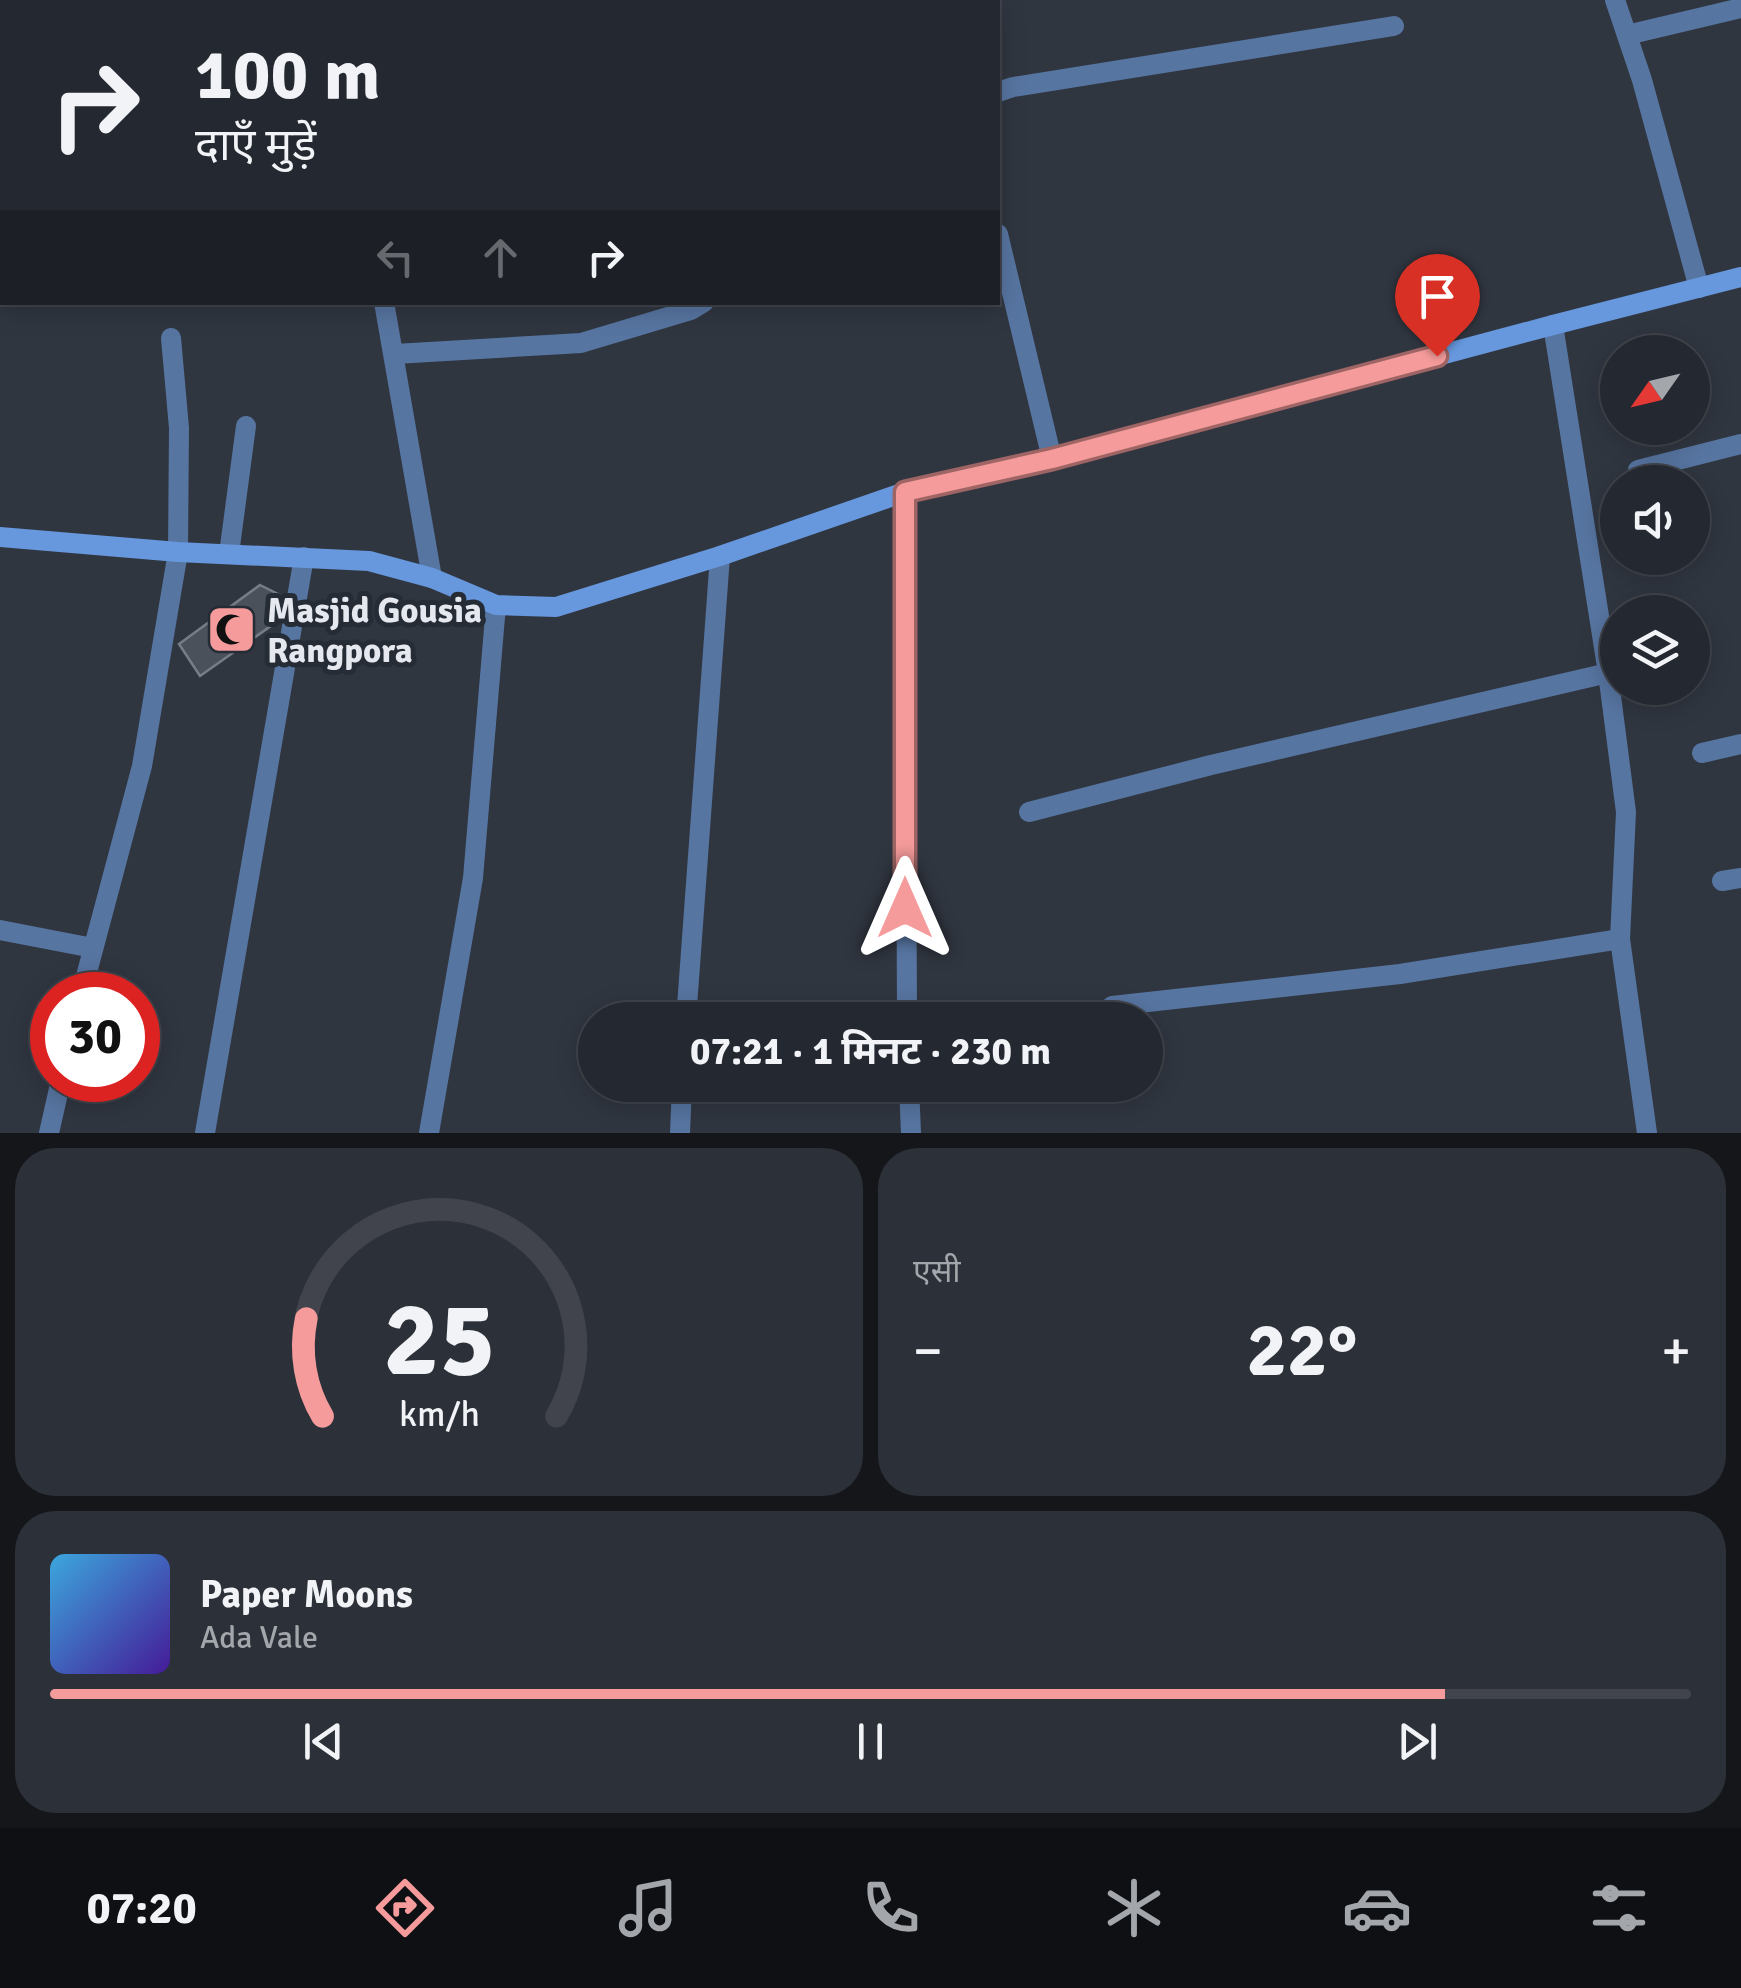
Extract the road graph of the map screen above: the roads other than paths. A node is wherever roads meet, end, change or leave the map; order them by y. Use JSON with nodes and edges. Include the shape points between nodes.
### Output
{"nodes":[{"id":1,"x":1615,"y":0,"type":"edge"},
{"id":2,"x":1741,"y":8,"type":"edge"},
{"id":3,"x":1394,"y":26,"type":"dead end"},
{"id":4,"x":1627,"y":35,"type":"junction"},
{"id":5,"x":1000,"y":91,"type":"edge"},
{"id":6,"x":1000,"y":242,"type":"edge"},
{"id":7,"x":1741,"y":277,"type":"edge"},
{"id":8,"x":1699,"y":288,"type":"junction"},
{"id":9,"x":385,"y":305,"type":"edge"},
{"id":10,"x":699,"y":305,"type":"edge"},
{"id":11,"x":1553,"y":325,"type":"junction"},
{"id":12,"x":170,"y":338,"type":"dead end"},
{"id":13,"x":394,"y":354,"type":"junction"},
{"id":14,"x":246,"y":426,"type":"dead end"},
{"id":15,"x":1741,"y":444,"type":"edge"},
{"id":16,"x":1052,"y":459,"type":"junction"},
{"id":17,"x":1658,"y":465,"type":"edge"},
{"id":18,"x":905,"y":492,"type":"junction"},
{"id":19,"x":0,"y":537,"type":"edge"},
{"id":20,"x":178,"y":552,"type":"junction"},
{"id":21,"x":229,"y":554,"type":"junction"},
{"id":22,"x":720,"y":556,"type":"junction"},
{"id":23,"x":304,"y":558,"type":"junction"},
{"id":24,"x":432,"y":578,"type":"junction"},
{"id":25,"x":496,"y":605,"type":"junction"},
{"id":26,"x":1600,"y":622,"type":"edge"},
{"id":27,"x":1600,"y":675,"type":"edge"},
{"id":28,"x":1612,"y":705,"type":"edge"},
{"id":29,"x":1741,"y":744,"type":"edge"},
{"id":30,"x":1702,"y":753,"type":"dead end"},
{"id":31,"x":1029,"y":812,"type":"dead end"},
{"id":32,"x":0,"y":930,"type":"edge"},
{"id":33,"x":1620,"y":939,"type":"junction"},
{"id":34,"x":93,"y":948,"type":"junction"},
{"id":35,"x":87,"y":972,"type":"edge"},
{"id":36,"x":687,"y":1002,"type":"edge"},
{"id":37,"x":907,"y":1002,"type":"edge"},
{"id":38,"x":1148,"y":1002,"type":"edge"},
{"id":39,"x":56,"y":1102,"type":"edge"},
{"id":40,"x":681,"y":1102,"type":"edge"},
{"id":41,"x":910,"y":1102,"type":"edge"},
{"id":42,"x":48,"y":1133,"type":"edge"},
{"id":43,"x":205,"y":1133,"type":"edge"},
{"id":44,"x":428,"y":1133,"type":"edge"},
{"id":45,"x":680,"y":1133,"type":"edge"},
{"id":46,"x":911,"y":1133,"type":"edge"},
{"id":47,"x":1646,"y":1133,"type":"edge"}],
"edges":[{"from":1,"to":4,"type":"street"},
{"from":2,"to":4,"type":"street"},
{"from":3,"to":5,"type":"street"},
{"from":4,"to":8,"type":"street"},
{"from":6,"to":16,"type":"street"},
{"from":7,"to":8,"type":"street"},
{"from":8,"to":11,"type":"street"},
{"from":9,"to":13,"type":"street"},
{"from":10,"to":13,"type":"street","via":[[581,343]]},
{"from":11,"to":16,"type":"street"},
{"from":11,"to":26,"type":"street"},
{"from":12,"to":20,"type":"street","via":[[179,428]]},
{"from":13,"to":24,"type":"street"},
{"from":14,"to":21,"type":"street"},
{"from":15,"to":17,"type":"street"},
{"from":16,"to":18,"type":"street"},
{"from":18,"to":22,"type":"street"},
{"from":18,"to":37,"type":"street"},
{"from":19,"to":20,"type":"street"},
{"from":20,"to":21,"type":"street"},
{"from":20,"to":34,"type":"street","via":[[142,766]]},
{"from":21,"to":23,"type":"street"},
{"from":22,"to":25,"type":"street","via":[[556,606]]},
{"from":22,"to":36,"type":"street"},
{"from":23,"to":24,"type":"street","via":[[369,562]]},
{"from":23,"to":43,"type":"street"},
{"from":24,"to":25,"type":"street"},
{"from":25,"to":44,"type":"street","via":[[473,878]]},
{"from":27,"to":31,"type":"street"},
{"from":28,"to":33,"type":"street","via":[[1626,812]]},
{"from":29,"to":30,"type":"street"},
{"from":32,"to":34,"type":"street"},
{"from":33,"to":38,"type":"street","via":[[1400,974]]},
{"from":33,"to":47,"type":"street"},
{"from":34,"to":35,"type":"street"},
{"from":39,"to":42,"type":"street"},
{"from":40,"to":45,"type":"street"},
{"from":41,"to":46,"type":"street"}]}
